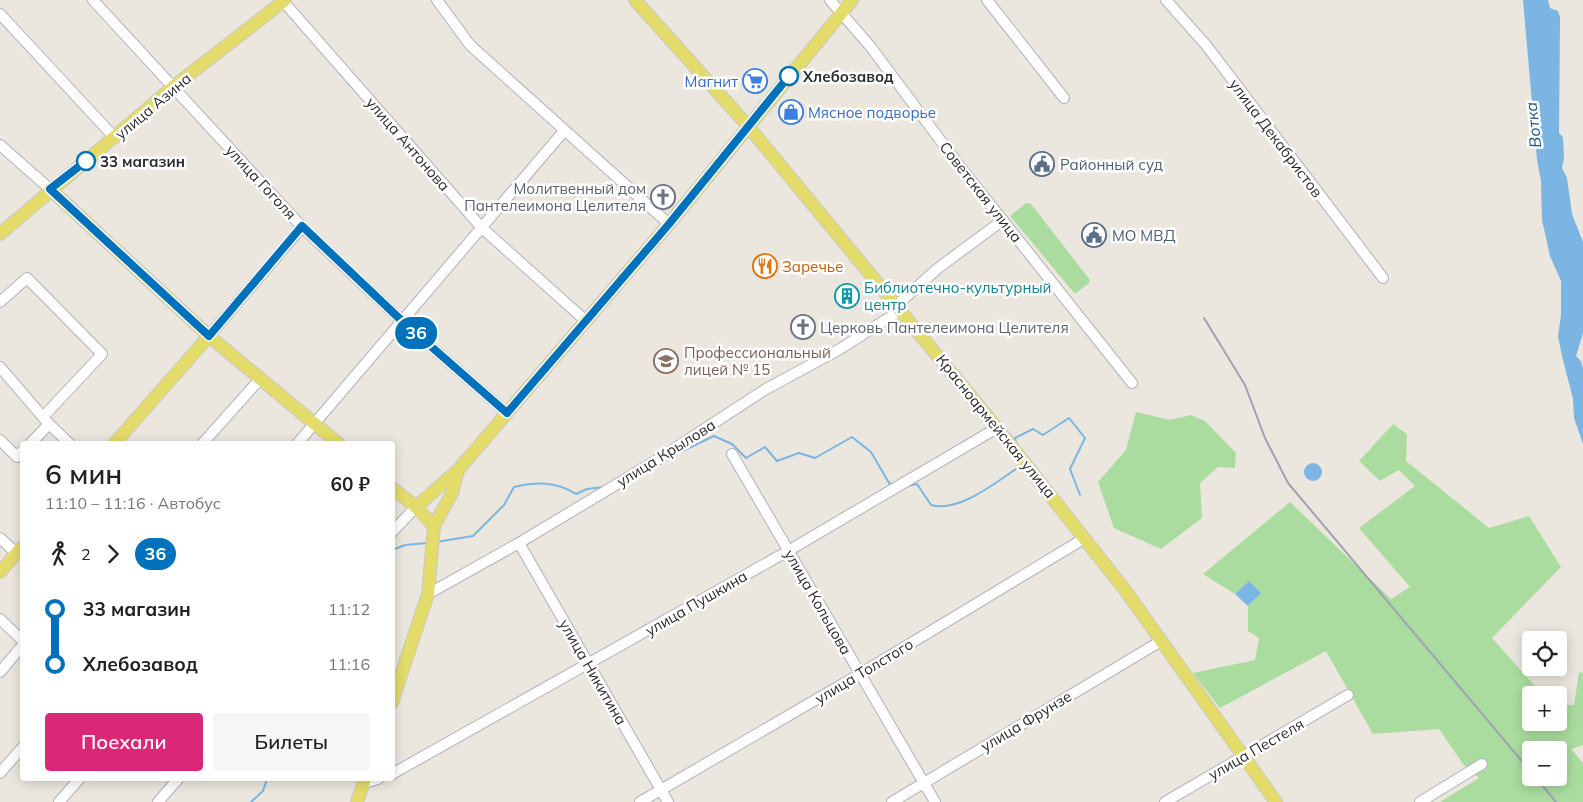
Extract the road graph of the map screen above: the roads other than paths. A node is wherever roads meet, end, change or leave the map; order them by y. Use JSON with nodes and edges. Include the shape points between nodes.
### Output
{"nodes":[{"id":1,"x":93,"y":0,"type":"edge"},
{"id":2,"x":284,"y":0,"type":"edge"},
{"id":3,"x":437,"y":0,"type":"edge"},
{"id":4,"x":635,"y":0,"type":"edge"},
{"id":5,"x":830,"y":0,"type":"edge"},
{"id":6,"x":852,"y":0,"type":"edge"},
{"id":7,"x":987,"y":0,"type":"edge"},
{"id":8,"x":1166,"y":0,"type":"edge"},
{"id":9,"x":841,"y":13,"type":"junction"},
{"id":10,"x":0,"y":14,"type":"edge"},
{"id":11,"x":174,"y":88,"type":"junction"},
{"id":12,"x":1064,"y":98,"type":"dead end"},
{"id":13,"x":748,"y":126,"type":"junction"},
{"id":14,"x":564,"y":131,"type":"junction"},
{"id":15,"x":115,"y":138,"type":"junction"},
{"id":16,"x":0,"y":145,"type":"edge"},
{"id":17,"x":50,"y":189,"type":"junction"},
{"id":18,"x":1003,"y":220,"type":"junction"},
{"id":19,"x":669,"y":224,"type":"junction"},
{"id":20,"x":302,"y":226,"type":"junction"},
{"id":21,"x":482,"y":228,"type":"junction"},
{"id":22,"x":0,"y":234,"type":"edge"},
{"id":23,"x":1383,"y":278,"type":"dead end"},
{"id":24,"x":0,"y":302,"type":"edge"},
{"id":25,"x":898,"y":308,"type":"junction"},
{"id":26,"x":402,"y":321,"type":"junction"},
{"id":27,"x":586,"y":321,"type":"junction"},
{"id":28,"x":209,"y":336,"type":"junction"},
{"id":29,"x":0,"y":367,"type":"edge"},
{"id":30,"x":260,"y":378,"type":"junction"},
{"id":31,"x":1132,"y":383,"type":"dead end"},
{"id":32,"x":507,"y":413,"type":"junction"},
{"id":33,"x":46,"y":421,"type":"junction"},
{"id":34,"x":315,"y":424,"type":"junction"},
{"id":35,"x":997,"y":428,"type":"junction"},
{"id":36,"x":0,"y":440,"type":"edge"},
{"id":37,"x":32,"y":441,"type":"edge"},
{"id":38,"x":67,"y":441,"type":"edge"},
{"id":39,"x":117,"y":441,"type":"edge"},
{"id":40,"x":205,"y":441,"type":"edge"},
{"id":41,"x":300,"y":441,"type":"edge"},
{"id":42,"x":335,"y":441,"type":"edge"},
{"id":43,"x":20,"y":453,"type":"edge"},
{"id":44,"x":732,"y":454,"type":"dead end"},
{"id":45,"x":458,"y":470,"type":"junction"},
{"id":46,"x":395,"y":490,"type":"edge"},
{"id":47,"x":416,"y":507,"type":"junction"},
{"id":48,"x":434,"y":526,"type":"junction"},
{"id":49,"x":395,"y":529,"type":"edge"},
{"id":50,"x":0,"y":538,"type":"edge"},
{"id":51,"x":1085,"y":538,"type":"junction"},
{"id":52,"x":519,"y":543,"type":"junction"},
{"id":53,"x":19,"y":550,"type":"edge"},
{"id":54,"x":788,"y":551,"type":"junction"},
{"id":55,"x":0,"y":572,"type":"edge"},
{"id":56,"x":428,"y":594,"type":"junction"},
{"id":57,"x":0,"y":619,"type":"edge"},
{"id":58,"x":20,"y":638,"type":"edge"},
{"id":59,"x":1161,"y":641,"type":"junction"},
{"id":60,"x":20,"y":648,"type":"edge"},
{"id":61,"x":588,"y":664,"type":"junction"},
{"id":62,"x":0,"y":672,"type":"edge"},
{"id":63,"x":860,"y":674,"type":"junction"},
{"id":64,"x":395,"y":693,"type":"edge"},
{"id":65,"x":1348,"y":695,"type":"dead end"},
{"id":66,"x":20,"y":750,"type":"edge"},
{"id":67,"x":1243,"y":756,"type":"junction"},
{"id":68,"x":1482,"y":764,"type":"dead end"},
{"id":69,"x":395,"y":772,"type":"edge"},
{"id":70,"x":0,"y":773,"type":"edge"},
{"id":71,"x":77,"y":781,"type":"edge"},
{"id":72,"x":176,"y":781,"type":"edge"},
{"id":73,"x":364,"y":781,"type":"edge"},
{"id":74,"x":924,"y":782,"type":"junction"},
{"id":75,"x":661,"y":790,"type":"junction"},
{"id":76,"x":59,"y":802,"type":"edge"},
{"id":77,"x":158,"y":802,"type":"edge"},
{"id":78,"x":357,"y":802,"type":"edge"},
{"id":79,"x":640,"y":802,"type":"edge"},
{"id":80,"x":668,"y":802,"type":"edge"},
{"id":81,"x":892,"y":802,"type":"edge"},
{"id":82,"x":934,"y":802,"type":"edge"},
{"id":83,"x":1165,"y":802,"type":"edge"},
{"id":84,"x":1276,"y":802,"type":"edge"},
{"id":85,"x":1420,"y":802,"type":"edge"}],
"edges":[{"from":1,"to":11,"type":"street","name":"улица Гоголя"},
{"from":2,"to":11,"type":"main road","name":"улица Азина"},
{"from":2,"to":21,"type":"street","name":"улица Антонова"},
{"from":3,"to":14,"type":"street","via":[[470,45]]},
{"from":4,"to":13,"type":"main road","name":"Красноармейская улица"},
{"from":5,"to":9,"type":"street","name":"Советская улица"},
{"from":6,"to":9,"type":"main road"},
{"from":7,"to":12,"type":"street"},
{"from":8,"to":23,"type":"street","name":"улица Декабристов","via":[[1206,45]]},
{"from":9,"to":13,"type":"main road"},
{"from":9,"to":18,"type":"street","name":"Советская улица"},
{"from":10,"to":15,"type":"street"},
{"from":11,"to":15,"type":"main road","name":"улица Азина"},
{"from":11,"to":20,"type":"street","name":"улица Гоголя"},
{"from":13,"to":19,"type":"main road"},
{"from":13,"to":25,"type":"main road","name":"Красноармейская улица"},
{"from":14,"to":19,"type":"street"},
{"from":14,"to":21,"type":"street"},
{"from":15,"to":17,"type":"main road","name":"улица Азина"},
{"from":16,"to":17,"type":"street"},
{"from":17,"to":22,"type":"main road","name":"улица Азина"},
{"from":17,"to":28,"type":"main road"},
{"from":18,"to":25,"type":"street","name":"улица Крылова","via":[[937,269]]},
{"from":18,"to":31,"type":"street","name":"Советская улица"},
{"from":19,"to":27,"type":"main road"},
{"from":20,"to":26,"type":"street","name":"улица Гоголя"},
{"from":20,"to":28,"type":"street"},
{"from":21,"to":26,"type":"street"},
{"from":21,"to":27,"type":"street","name":"улица Антонова"},
{"from":24,"to":33,"type":"street","via":[[27,278],[102,354]]},
{"from":25,"to":35,"type":"main road","name":"Красноармейская улица"},
{"from":25,"to":52,"type":"street","name":"улица Крылова","via":[[840,349],[766,389],[657,460]]},
{"from":26,"to":32,"type":"street","name":"улица Гоголя"},
{"from":26,"to":34,"type":"street"},
{"from":27,"to":32,"type":"main road"},
{"from":28,"to":30,"type":"main road"},
{"from":28,"to":39,"type":"main road"},
{"from":29,"to":33,"type":"street"},
{"from":30,"to":34,"type":"main road"},
{"from":30,"to":40,"type":"street"},
{"from":32,"to":45,"type":"main road"},
{"from":33,"to":37,"type":"street"},
{"from":33,"to":38,"type":"street"},
{"from":34,"to":41,"type":"street"},
{"from":34,"to":42,"type":"main road"},
{"from":35,"to":51,"type":"main road","name":"Красноармейская улица"},
{"from":35,"to":54,"type":"street","name":"улица Пушкина"},
{"from":36,"to":43,"type":"street","via":[[17,457]]},
{"from":44,"to":54,"type":"street","name":"улица Кольцова"},
{"from":45,"to":47,"type":"main road"},
{"from":45,"to":48,"type":"main road","via":[[452,493]]},
{"from":46,"to":47,"type":"main road"},
{"from":47,"to":48,"type":"main road"},
{"from":47,"to":49,"type":"street"},
{"from":48,"to":56,"type":"main road"},
{"from":50,"to":53,"type":"street"},
{"from":51,"to":59,"type":"main road","name":"Красноармейская улица"},
{"from":51,"to":63,"type":"street","name":"улица Толстого"},
{"from":52,"to":56,"type":"street","name":"улица Крылова"},
{"from":52,"to":61,"type":"street","name":"улица Никитина"},
{"from":53,"to":55,"type":"main road"},
{"from":54,"to":61,"type":"street","name":"улица Пушкина"},
{"from":54,"to":63,"type":"street","name":"улица Кольцова"},
{"from":56,"to":64,"type":"main road"},
{"from":57,"to":58,"type":"street"},
{"from":59,"to":67,"type":"main road","name":"Красноармейская улица"},
{"from":59,"to":74,"type":"street","name":"улица Фрунзе"},
{"from":60,"to":62,"type":"street"},
{"from":61,"to":69,"type":"street","name":"улица Пушкина"},
{"from":61,"to":75,"type":"street","name":"улица Никитина"},
{"from":63,"to":74,"type":"street","name":"улица Кольцова"},
{"from":63,"to":75,"type":"street","name":"улица Толстого"},
{"from":65,"to":67,"type":"street","name":"улица Пестеля"},
{"from":66,"to":70,"type":"street"},
{"from":67,"to":83,"type":"street","name":"улица Пестеля"},
{"from":67,"to":84,"type":"main road","name":"Красноармейская улица"},
{"from":68,"to":85,"type":"street"},
{"from":71,"to":76,"type":"street"},
{"from":72,"to":77,"type":"street"},
{"from":73,"to":78,"type":"main road"},
{"from":74,"to":81,"type":"street","name":"улица Фрунзе"},
{"from":74,"to":82,"type":"street","name":"улица Кольцова"},
{"from":75,"to":79,"type":"street","name":"улица Толстого"},
{"from":75,"to":80,"type":"street","name":"улица Никитина"}]}
